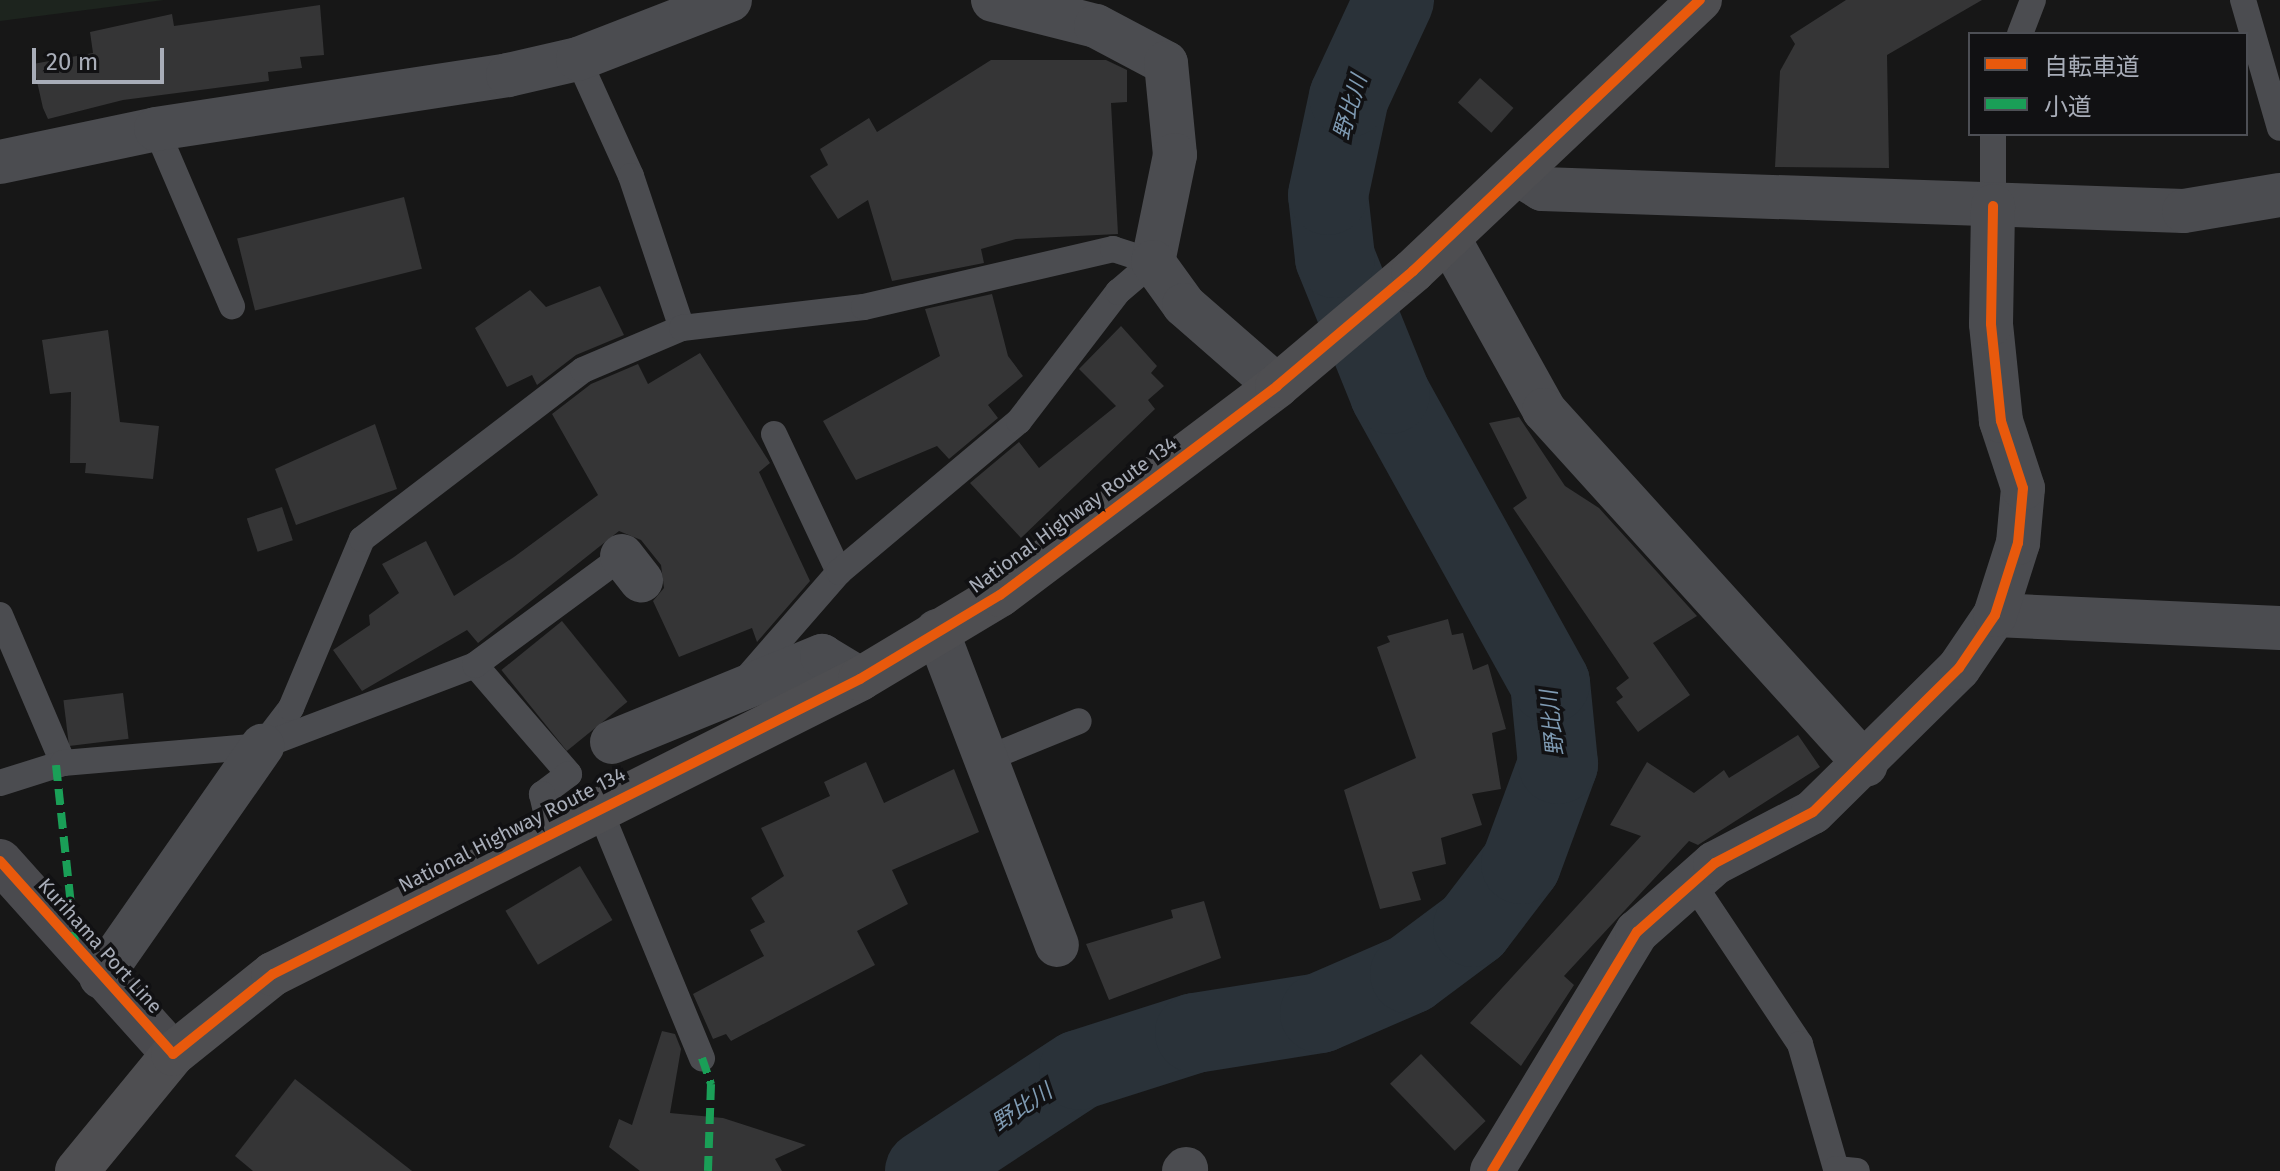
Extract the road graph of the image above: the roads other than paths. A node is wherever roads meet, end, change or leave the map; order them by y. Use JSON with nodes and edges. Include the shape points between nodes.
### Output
{"nodes":[{"id":1,"x":730,"y":0,"type":"edge"},
{"id":2,"x":993,"y":0,"type":"edge"},
{"id":3,"x":1700,"y":0,"type":"edge"},
{"id":4,"x":2033,"y":0,"type":"edge"},
{"id":5,"x":2243,"y":0,"type":"edge"},
{"id":6,"x":2021,"y":32,"type":"edge"},
{"id":7,"x":578,"y":59,"type":"junction"},
{"id":8,"x":2280,"y":128,"type":"edge"},
{"id":9,"x":156,"y":129,"type":"junction"},
{"id":10,"x":1993,"y":136,"type":"edge"},
{"id":11,"x":0,"y":162,"type":"edge"},
{"id":12,"x":1519,"y":175,"type":"junction"},
{"id":13,"x":2280,"y":195,"type":"edge"},
{"id":14,"x":1993,"y":206,"type":"junction"},
{"id":15,"x":1449,"y":239,"type":"junction"},
{"id":16,"x":1153,"y":262,"type":"junction"},
{"id":17,"x":232,"y":306,"type":"dead end"},
{"id":18,"x":682,"y":328,"type":"junction"},
{"id":19,"x":1290,"y":375,"type":"junction"},
{"id":20,"x":774,"y":434,"type":"dead end"},
{"id":21,"x":630,"y":563,"type":"dead end"},
{"id":22,"x":839,"y":572,"type":"junction"},
{"id":23,"x":0,"y":615,"type":"edge"},
{"id":24,"x":1995,"y":615,"type":"junction"},
{"id":25,"x":2280,"y":628,"type":"edge"},
{"id":26,"x":937,"y":631,"type":"junction"},
{"id":27,"x":475,"y":665,"type":"junction"},
{"id":28,"x":860,"y":679,"type":"junction"},
{"id":29,"x":734,"y":692,"type":"junction"},
{"id":30,"x":1079,"y":721,"type":"dead end"},
{"id":31,"x":612,"y":742,"type":"dead end"},
{"id":32,"x":262,"y":746,"type":"junction"},
{"id":33,"x":986,"y":759,"type":"junction"},
{"id":34,"x":63,"y":763,"type":"junction"},
{"id":35,"x":1866,"y":765,"type":"junction"},
{"id":36,"x":0,"y":783,"type":"edge"},
{"id":37,"x":598,"y":806,"type":"junction"},
{"id":38,"x":550,"y":828,"type":"junction"},
{"id":39,"x":0,"y":861,"type":"edge"},
{"id":40,"x":1692,"y":882,"type":"junction"},
{"id":41,"x":1057,"y":945,"type":"dead end"},
{"id":42,"x":101,"y":977,"type":"junction"},
{"id":43,"x":173,"y":1054,"type":"junction"},
{"id":44,"x":702,"y":1058,"type":"dead end"},
{"id":45,"x":77,"y":1171,"type":"edge"},
{"id":46,"x":1492,"y":1171,"type":"edge"},
{"id":47,"x":1857,"y":1171,"type":"edge"}],
"edges":[{"from":1,"to":7,"type":"street"},
{"from":2,"to":16,"type":"street","via":[[1096,26],[1166,63],[1175,155]]},
{"from":3,"to":12,"type":"highway","name":"National Highway Route 134"},
{"from":4,"to":6,"type":"lane"},
{"from":5,"to":8,"type":"lane"},
{"from":7,"to":9,"type":"street"},
{"from":7,"to":18,"type":"lane","via":[[631,176]]},
{"from":9,"to":11,"type":"street"},
{"from":9,"to":17,"type":"lane"},
{"from":10,"to":14,"type":"lane"},
{"from":12,"to":14,"type":"street","via":[[1542,189]]},
{"from":12,"to":15,"type":"highway","name":"National Highway Route 134"},
{"from":13,"to":14,"type":"street","via":[[2184,211]]},
{"from":14,"to":24,"type":"street","via":[[1991,324],[2001,421],[2023,488],[2018,543]]},
{"from":15,"to":19,"type":"highway","name":"National Highway Route 134"},
{"from":15,"to":35,"type":"street","via":[[1544,410]]},
{"from":16,"to":18,"type":"lane","via":[[1113,249],[864,307]]},
{"from":16,"to":19,"type":"street","via":[[1184,305]]},
{"from":16,"to":22,"type":"lane","via":[[1118,292],[1019,421]]},
{"from":18,"to":32,"type":"lane","via":[[583,370],[362,539],[291,708]]},
{"from":19,"to":26,"type":"highway","name":"National Highway Route 134","via":[[1000,595]]},
{"from":20,"to":22,"type":"lane"},
{"from":21,"to":27,"type":"lane"},
{"from":22,"to":29,"type":"lane"},
{"from":23,"to":34,"type":"lane"},
{"from":24,"to":25,"type":"street"},
{"from":24,"to":35,"type":"street","via":[[1959,668]]},
{"from":26,"to":28,"type":"highway","name":"National Highway Route 134"},
{"from":26,"to":33,"type":"street"},
{"from":27,"to":32,"type":"lane"},
{"from":27,"to":38,"type":"lane","via":[[569,774],[542,794]]},
{"from":28,"to":29,"type":"street","via":[[822,656]]},
{"from":28,"to":37,"type":"highway","name":"National Highway Route 134"},
{"from":29,"to":31,"type":"street"},
{"from":30,"to":33,"type":"lane"},
{"from":32,"to":34,"type":"lane"},
{"from":32,"to":42,"type":"street"},
{"from":33,"to":41,"type":"street"},
{"from":34,"to":36,"type":"lane"},
{"from":35,"to":40,"type":"street","via":[[1813,812]]},
{"from":37,"to":38,"type":"highway","name":"National Highway Route 134"},
{"from":37,"to":44,"type":"lane"},
{"from":38,"to":43,"type":"highway","name":"National Highway Route 134","via":[[273,974]]},
{"from":39,"to":42,"type":"main road","name":"Kurihama Port Line"},
{"from":40,"to":46,"type":"street","via":[[1637,932],[1612,967]]},
{"from":40,"to":47,"type":"lane","via":[[1800,1044],[1836,1169]]},
{"from":42,"to":43,"type":"main road","name":"Kurihama Port Line"},
{"from":43,"to":45,"type":"highway","name":"National Highway Route 134"}]}
